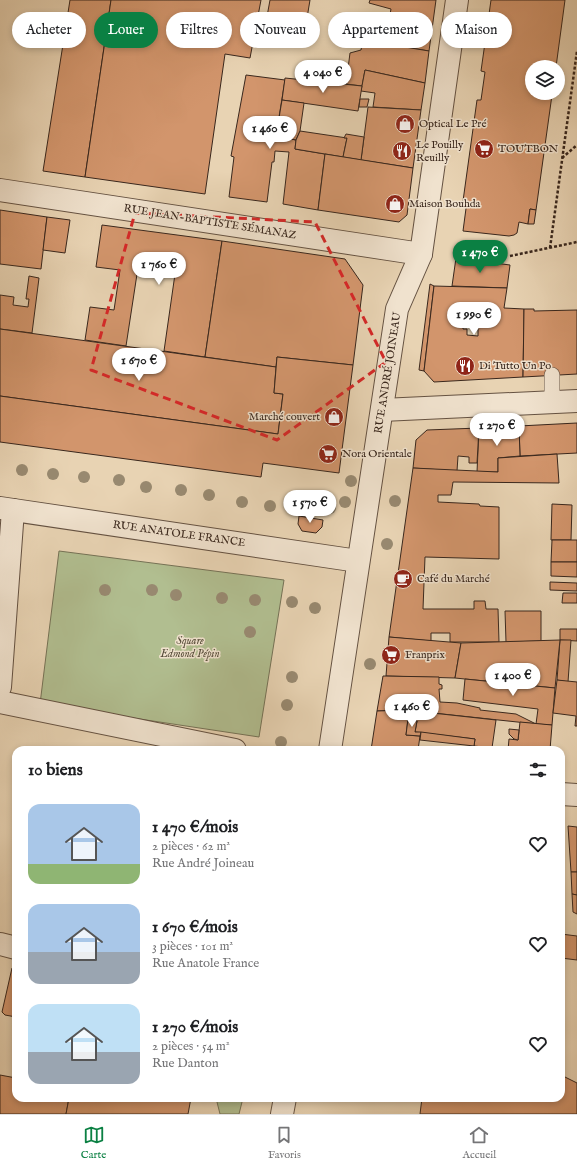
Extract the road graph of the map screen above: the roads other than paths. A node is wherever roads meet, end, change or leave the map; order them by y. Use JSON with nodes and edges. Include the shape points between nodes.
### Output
{"nodes":[{"id":1,"x":457,"y":0,"type":"edge"},
{"id":2,"x":0,"y":190,"type":"edge"},
{"id":3,"x":421,"y":254,"type":"junction"},
{"id":4,"x":552,"y":375,"type":"dead end"},
{"id":5,"x":577,"y":401,"type":"edge"},
{"id":6,"x":552,"y":402,"type":"junction"},
{"id":7,"x":382,"y":410,"type":"junction"},
{"id":8,"x":6,"y":509,"type":"edge"},
{"id":9,"x":358,"y":561,"type":"junction"},
{"id":10,"x":0,"y":687,"type":"edge"},
{"id":11,"x":0,"y":702,"type":"edge"},
{"id":12,"x":215,"y":746,"type":"edge"},
{"id":13,"x":331,"y":746,"type":"edge"},
{"id":14,"x":565,"y":794,"type":"edge"},
{"id":15,"x":577,"y":795,"type":"edge"},
{"id":16,"x":0,"y":944,"type":"edge"},
{"id":17,"x":12,"y":947,"type":"edge"},
{"id":18,"x":284,"y":1102,"type":"edge"},
{"id":19,"x":282,"y":1114,"type":"edge"}],
"edges":[{"from":1,"to":3,"type":"street","name":"RUE ANDRÉ JOINEAU"},
{"from":2,"to":3,"type":"street","name":"RUE JEAN-BAPTISTE SÉMANAZ"},
{"from":3,"to":7,"type":"street","name":"RUE ANDRÉ JOINEAU","via":[[397,309]]},
{"from":4,"to":6,"type":"lane"},
{"from":5,"to":6,"type":"street"},
{"from":6,"to":7,"type":"street"},
{"from":7,"to":9,"type":"street","name":"RUE ANDRÉ JOINEAU"},
{"from":8,"to":9,"type":"street","name":"RUE ANATOLE FRANCE"},
{"from":8,"to":10,"type":"street"},
{"from":9,"to":13,"type":"street","name":"RUE ANDRÉ JOINEAU"},
{"from":11,"to":12,"type":"street"},
{"from":14,"to":15,"type":"street"},
{"from":16,"to":17,"type":"street"},
{"from":18,"to":19,"type":"street"}]}
